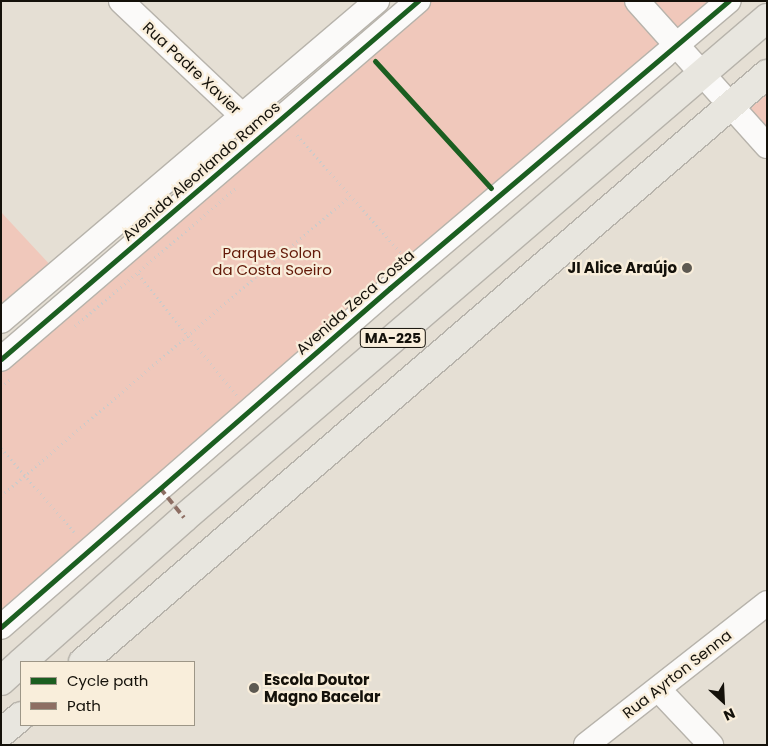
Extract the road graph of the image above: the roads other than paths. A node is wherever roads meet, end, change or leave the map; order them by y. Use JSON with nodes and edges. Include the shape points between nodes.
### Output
{"nodes":[{"id":1,"x":121,"y":1,"type":"edge"},
{"id":2,"x":377,"y":1,"type":"edge"},
{"id":3,"x":418,"y":1,"type":"edge"},
{"id":4,"x":637,"y":1,"type":"edge"},
{"id":5,"x":729,"y":1,"type":"edge"},
{"id":6,"x":767,"y":18,"type":"edge"},
{"id":7,"x":677,"y":46,"type":"junction"},
{"id":8,"x":702,"y":73,"type":"junction"},
{"id":9,"x":767,"y":74,"type":"edge"},
{"id":10,"x":731,"y":105,"type":"junction"},
{"id":11,"x":241,"y":115,"type":"junction"},
{"id":12,"x":263,"y":135,"type":"junction"},
{"id":13,"x":767,"y":146,"type":"edge"},
{"id":14,"x":1,"y":322,"type":"edge"},
{"id":15,"x":1,"y":359,"type":"edge"},
{"id":16,"x":184,"y":518,"type":"junction"},
{"id":17,"x":210,"y":552,"type":"junction"},
{"id":18,"x":767,"y":602,"type":"edge"},
{"id":19,"x":1,"y":627,"type":"edge"},
{"id":20,"x":24,"y":661,"type":"edge"},
{"id":21,"x":84,"y":661,"type":"edge"},
{"id":22,"x":20,"y":665,"type":"edge"},
{"id":23,"x":1,"y":681,"type":"edge"},
{"id":24,"x":659,"y":690,"type":"junction"},
{"id":25,"x":20,"y":717,"type":"edge"},
{"id":26,"x":1,"y":733,"type":"edge"},
{"id":27,"x":586,"y":745,"type":"edge"},
{"id":28,"x":711,"y":745,"type":"edge"}],
"edges":[{"from":1,"to":11,"type":"street","name":"Rua Padre Xavier"},
{"from":2,"to":11,"type":"street","name":"Avenida Aleorlando Ramos"},
{"from":3,"to":12,"type":"street","name":"Avenida Aleorlando Ramos"},
{"from":4,"to":7,"type":"street"},
{"from":5,"to":7,"type":"street","name":"Avenida Zeca Costa"},
{"from":6,"to":8,"type":"main road","number":"MA-225"},
{"from":7,"to":8,"type":"street"},
{"from":7,"to":19,"type":"street","name":"Avenida Zeca Costa","via":[[390,288]]},
{"from":8,"to":10,"type":"street"},
{"from":8,"to":16,"type":"main road","number":"MA-225"},
{"from":9,"to":10,"type":"main road","number":"MA-225"},
{"from":10,"to":13,"type":"street"},
{"from":10,"to":17,"type":"main road","number":"MA-225"},
{"from":11,"to":12,"type":"street","name":"Rua Padre Xavier"},
{"from":11,"to":14,"type":"street","name":"Avenida Aleorlando Ramos"},
{"from":12,"to":15,"type":"street","name":"Avenida Aleorlando Ramos"},
{"from":16,"to":17,"type":"main road"},
{"from":16,"to":20,"type":"main road","number":"MA-225"},
{"from":17,"to":21,"type":"main road","number":"MA-225"},
{"from":18,"to":24,"type":"street","name":"Rua Ayrton Senna"},
{"from":22,"to":23,"type":"main road","number":"MA-225"},
{"from":24,"to":27,"type":"street","name":"Rua Ayrton Senna"},
{"from":24,"to":28,"type":"street"},
{"from":25,"to":26,"type":"main road"}]}
